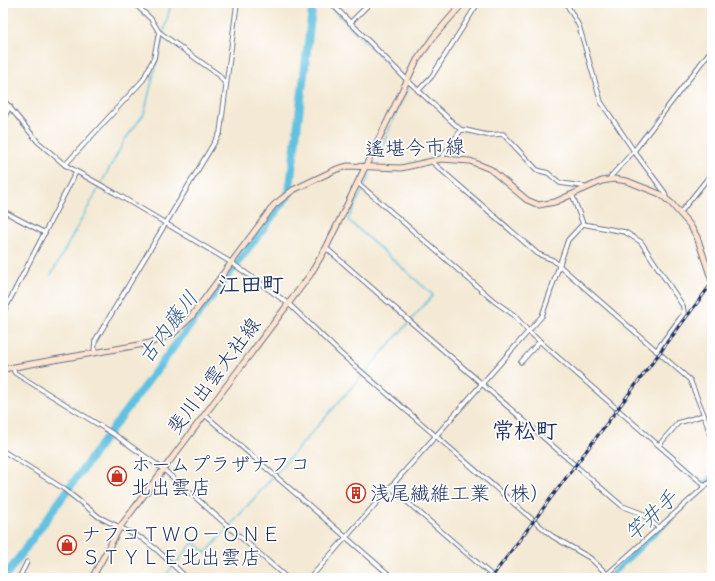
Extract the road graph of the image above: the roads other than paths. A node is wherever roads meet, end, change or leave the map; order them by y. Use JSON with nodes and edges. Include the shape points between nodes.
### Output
{"nodes":[{"id":1,"x":134,"y":3,"type":"edge"},
{"id":2,"x":237,"y":3,"type":"edge"},
{"id":3,"x":331,"y":3,"type":"edge"},
{"id":4,"x":370,"y":3,"type":"edge"},
{"id":5,"x":462,"y":3,"type":"edge"},
{"id":6,"x":478,"y":3,"type":"edge"},
{"id":7,"x":566,"y":3,"type":"edge"},
{"id":8,"x":350,"y":23,"type":"junction"},
{"id":9,"x":159,"y":32,"type":"junction"},
{"id":10,"x":712,"y":49,"type":"edge"},
{"id":11,"x":407,"y":80,"type":"junction"},
{"id":12,"x":226,"y":85,"type":"junction"},
{"id":13,"x":418,"y":91,"type":"junction"},
{"id":14,"x":3,"y":99,"type":"edge"},
{"id":15,"x":10,"y":106,"type":"junction"},
{"id":16,"x":3,"y":120,"type":"edge"},
{"id":17,"x":461,"y":130,"type":"junction"},
{"id":18,"x":634,"y":151,"type":"junction"},
{"id":19,"x":441,"y":159,"type":"junction"},
{"id":20,"x":431,"y":161,"type":"junction"},
{"id":21,"x":65,"y":165,"type":"junction"},
{"id":22,"x":367,"y":165,"type":"junction"},
{"id":23,"x":76,"y":172,"type":"junction"},
{"id":24,"x":712,"y":173,"type":"edge"},
{"id":25,"x":610,"y":180,"type":"junction"},
{"id":26,"x":358,"y":183,"type":"junction"},
{"id":27,"x":585,"y":188,"type":"junction"},
{"id":28,"x":572,"y":194,"type":"junction"},
{"id":29,"x":666,"y":198,"type":"junction"},
{"id":30,"x":3,"y":211,"type":"edge"},
{"id":31,"x":680,"y":213,"type":"junction"},
{"id":32,"x":165,"y":223,"type":"junction"},
{"id":33,"x":583,"y":224,"type":"junction"},
{"id":34,"x":45,"y":232,"type":"junction"},
{"id":35,"x":326,"y":248,"type":"junction"},
{"id":36,"x":232,"y":263,"type":"junction"},
{"id":37,"x":559,"y":265,"type":"junction"},
{"id":38,"x":712,"y":281,"type":"edge"},
{"id":39,"x":289,"y":304,"type":"junction"},
{"id":40,"x":3,"y":313,"type":"edge"},
{"id":41,"x":528,"y":331,"type":"junction"},
{"id":42,"x":540,"y":342,"type":"junction"},
{"id":43,"x":656,"y":351,"type":"junction"},
{"id":44,"x":94,"y":353,"type":"junction"},
{"id":45,"x":522,"y":362,"type":"dead end"},
{"id":46,"x":12,"y":368,"type":"junction"},
{"id":47,"x":3,"y":369,"type":"edge"},
{"id":48,"x":481,"y":384,"type":"junction"},
{"id":49,"x":205,"y":415,"type":"junction"},
{"id":50,"x":704,"y":415,"type":"junction"},
{"id":51,"x":436,"y":435,"type":"junction"},
{"id":52,"x":712,"y":441,"type":"edge"},
{"id":53,"x":659,"y":445,"type":"junction"},
{"id":54,"x":3,"y":451,"type":"edge"},
{"id":55,"x":163,"y":470,"type":"junction"},
{"id":56,"x":712,"y":480,"type":"edge"},
{"id":57,"x":705,"y":486,"type":"junction"},
{"id":58,"x":390,"y":487,"type":"junction"},
{"id":59,"x":120,"y":527,"type":"junction"},
{"id":60,"x":659,"y":528,"type":"junction"},
{"id":61,"x":345,"y":538,"type":"junction"},
{"id":62,"x":27,"y":562,"type":"dead end"},
{"id":63,"x":607,"y":574,"type":"junction"},
{"id":64,"x":19,"y":578,"type":"edge"},
{"id":65,"x":92,"y":578,"type":"edge"},
{"id":66,"x":187,"y":578,"type":"edge"},
{"id":67,"x":287,"y":578,"type":"edge"},
{"id":68,"x":310,"y":578,"type":"edge"},
{"id":69,"x":393,"y":578,"type":"edge"},
{"id":70,"x":495,"y":578,"type":"edge"},
{"id":71,"x":603,"y":578,"type":"edge"}],
"edges":[{"from":1,"to":9,"type":"street","via":[[151,19]]},
{"from":2,"to":12,"type":"street"},
{"from":3,"to":8,"type":"street"},
{"from":4,"to":8,"type":"street"},
{"from":5,"to":11,"type":"main road","name":"斐川出雲大社線","via":[[417,60]]},
{"from":6,"to":13,"type":"street","via":[[432,76]]},
{"from":7,"to":18,"type":"street","via":[[579,26],[602,102]]},
{"from":8,"to":11,"type":"street"},
{"from":9,"to":12,"type":"street","via":[[219,75]]},
{"from":9,"to":21,"type":"street","via":[[154,58],[143,80]]},
{"from":10,"to":18,"type":"street"},
{"from":11,"to":13,"type":"street"},
{"from":11,"to":22,"type":"main road","name":"斐川出雲大社線"},
{"from":12,"to":32,"type":"street","via":[[220,133]]},
{"from":13,"to":17,"type":"street"},
{"from":14,"to":15,"type":"street"},
{"from":15,"to":16,"type":"street"},
{"from":15,"to":21,"type":"street","via":[[38,142]]},
{"from":17,"to":19,"type":"street"},
{"from":17,"to":27,"type":"street","via":[[487,135],[504,134],[537,170],[548,173],[560,183]]},
{"from":18,"to":25,"type":"street"},
{"from":18,"to":29,"type":"street"},
{"from":19,"to":20,"type":"main road","name":"遙堪今市線"},
{"from":19,"to":28,"type":"main road","name":"遙堪今市線","via":[[458,159],[480,164],[532,203],[539,205]]},
{"from":20,"to":22,"type":"main road","name":"遙堪今市線","via":[[401,168]]},
{"from":20,"to":37,"type":"street","via":[[538,254]]},
{"from":21,"to":23,"type":"street"},
{"from":22,"to":26,"type":"main road","name":"斐川出雲大社線"},
{"from":22,"to":36,"type":"main road","name":"遙堪今市線","via":[[336,169],[293,190],[266,214]]},
{"from":23,"to":32,"type":"street"},
{"from":23,"to":34,"type":"street"},
{"from":24,"to":31,"type":"street"},
{"from":25,"to":27,"type":"main road","name":"遙堪今市線"},
{"from":25,"to":29,"type":"main road","name":"遙堪今市線","via":[[627,181]]},
{"from":26,"to":35,"type":"main road","name":"斐川出雲大社線"},
{"from":26,"to":41,"type":"street","via":[[494,301],[514,315]]},
{"from":27,"to":28,"type":"main road","name":"遙堪今市線"},
{"from":28,"to":33,"type":"street"},
{"from":29,"to":31,"type":"main road","name":"遙堪今市線"},
{"from":30,"to":34,"type":"street"},
{"from":31,"to":38,"type":"main road","name":"遙堪今市線","via":[[697,237]]},
{"from":32,"to":36,"type":"street"},
{"from":32,"to":44,"type":"street","via":[[95,340]]},
{"from":33,"to":37,"type":"street","via":[[568,240]]},
{"from":33,"to":43,"type":"street","via":[[625,232],[641,242],[683,306],[684,313]]},
{"from":34,"to":40,"type":"street"},
{"from":35,"to":39,"type":"main road","name":"斐川出雲大社線"},
{"from":35,"to":48,"type":"street"},
{"from":36,"to":39,"type":"street"},
{"from":36,"to":44,"type":"main road","name":"遙堪今市線","via":[[191,317],[173,334],[150,343]]},
{"from":37,"to":41,"type":"street","via":[[542,316]]},
{"from":37,"to":43,"type":"street"},
{"from":39,"to":49,"type":"main road","name":"斐川出雲大社線"},
{"from":39,"to":51,"type":"street","via":[[340,353]]},
{"from":41,"to":42,"type":"street"},
{"from":41,"to":48,"type":"street"},
{"from":42,"to":45,"type":"street"},
{"from":42,"to":53,"type":"street"},
{"from":43,"to":50,"type":"street","via":[[690,380]]},
{"from":44,"to":46,"type":"main road","name":"遙堪今市線"},
{"from":46,"to":47,"type":"main road","name":"遙堪今市線"},
{"from":46,"to":55,"type":"street","via":[[15,373],[115,435]]},
{"from":48,"to":51,"type":"street"},
{"from":48,"to":60,"type":"street","via":[[622,506],[640,513]]},
{"from":49,"to":55,"type":"main road","name":"斐川出雲大社線"},
{"from":49,"to":61,"type":"street"},
{"from":50,"to":52,"type":"street"},
{"from":50,"to":53,"type":"street","via":[[678,423]]},
{"from":51,"to":58,"type":"street"},
{"from":51,"to":63,"type":"street","via":[[531,519],[552,536],[590,558]]},
{"from":53,"to":57,"type":"street"},
{"from":54,"to":59,"type":"street","via":[[64,489],[99,517]]},
{"from":55,"to":59,"type":"main road","name":"斐川出雲大社線"},
{"from":55,"to":67,"type":"street"},
{"from":56,"to":57,"type":"street"},
{"from":57,"to":60,"type":"street"},
{"from":58,"to":61,"type":"street"},
{"from":58,"to":70,"type":"street"},
{"from":59,"to":65,"type":"main road","name":"斐川出雲大社線"},
{"from":59,"to":66,"type":"street","via":[[143,539]]},
{"from":60,"to":63,"type":"street"},
{"from":61,"to":68,"type":"street"},
{"from":61,"to":69,"type":"street"},
{"from":62,"to":64,"type":"street"},
{"from":63,"to":71,"type":"street"}]}
